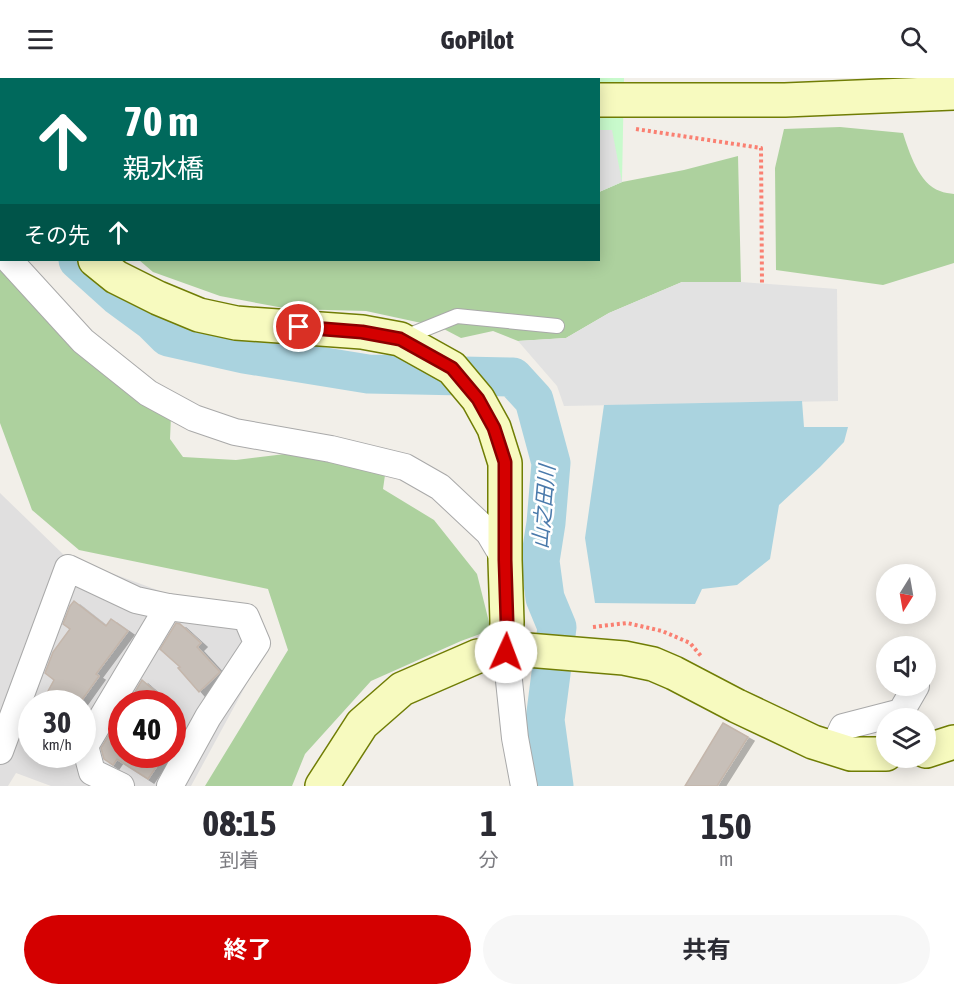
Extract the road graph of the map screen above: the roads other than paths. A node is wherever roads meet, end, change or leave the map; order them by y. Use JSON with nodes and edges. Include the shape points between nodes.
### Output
{"nodes":[{"id":1,"x":954,"y":93,"type":"edge"},
{"id":2,"x":600,"y":100,"type":"edge"},
{"id":3,"x":10,"y":261,"type":"edge"},
{"id":4,"x":96,"y":261,"type":"edge"},
{"id":5,"x":557,"y":326,"type":"dead end"},
{"id":6,"x":408,"y":343,"type":"junction"},
{"id":7,"x":505,"y":560,"type":"junction"},
{"id":8,"x":168,"y":607,"type":"junction"},
{"id":9,"x":517,"y":651,"type":"junction"},
{"id":10,"x":910,"y":696,"type":"edge"},
{"id":11,"x":954,"y":742,"type":"edge"},
{"id":12,"x":936,"y":748,"type":"edge"},
{"id":13,"x":832,"y":749,"type":"junction"},
{"id":14,"x":0,"y":752,"type":"edge"},
{"id":15,"x":876,"y":754,"type":"edge"},
{"id":16,"x":121,"y":786,"type":"edge"},
{"id":17,"x":170,"y":786,"type":"edge"},
{"id":18,"x":322,"y":786,"type":"edge"},
{"id":19,"x":524,"y":786,"type":"edge"}],
"edges":[{"from":1,"to":2,"type":"street","via":[[785,100]]},
{"from":3,"to":7,"type":"street","via":[[83,341],[148,393],[194,417],[235,432],[405,467],[440,487],[481,525]]},
{"from":4,"to":6,"type":"street","via":[[116,277],[199,315],[236,323],[362,332]]},
{"from":5,"to":6,"type":"lane","via":[[457,316]]},
{"from":6,"to":7,"type":"street","via":[[452,368],[478,399],[494,428],[505,462]]},
{"from":7,"to":9,"type":"street","via":[[507,622]]},
{"from":8,"to":14,"type":"street","via":[[136,600],[68,568]]},
{"from":8,"to":16,"type":"street","via":[[85,746],[92,772]]},
{"from":8,"to":17,"type":"street","via":[[246,617],[257,643],[208,717]]},
{"from":9,"to":13,"type":"street","via":[[566,652],[653,664]]},
{"from":9,"to":18,"type":"street","via":[[478,656],[402,689],[362,724]]},
{"from":9,"to":19,"type":"street","via":[[515,738]]},
{"from":10,"to":13,"type":"street","via":[[901,712],[843,727]]},
{"from":11,"to":12,"type":"street"},
{"from":13,"to":15,"type":"street"}]}
